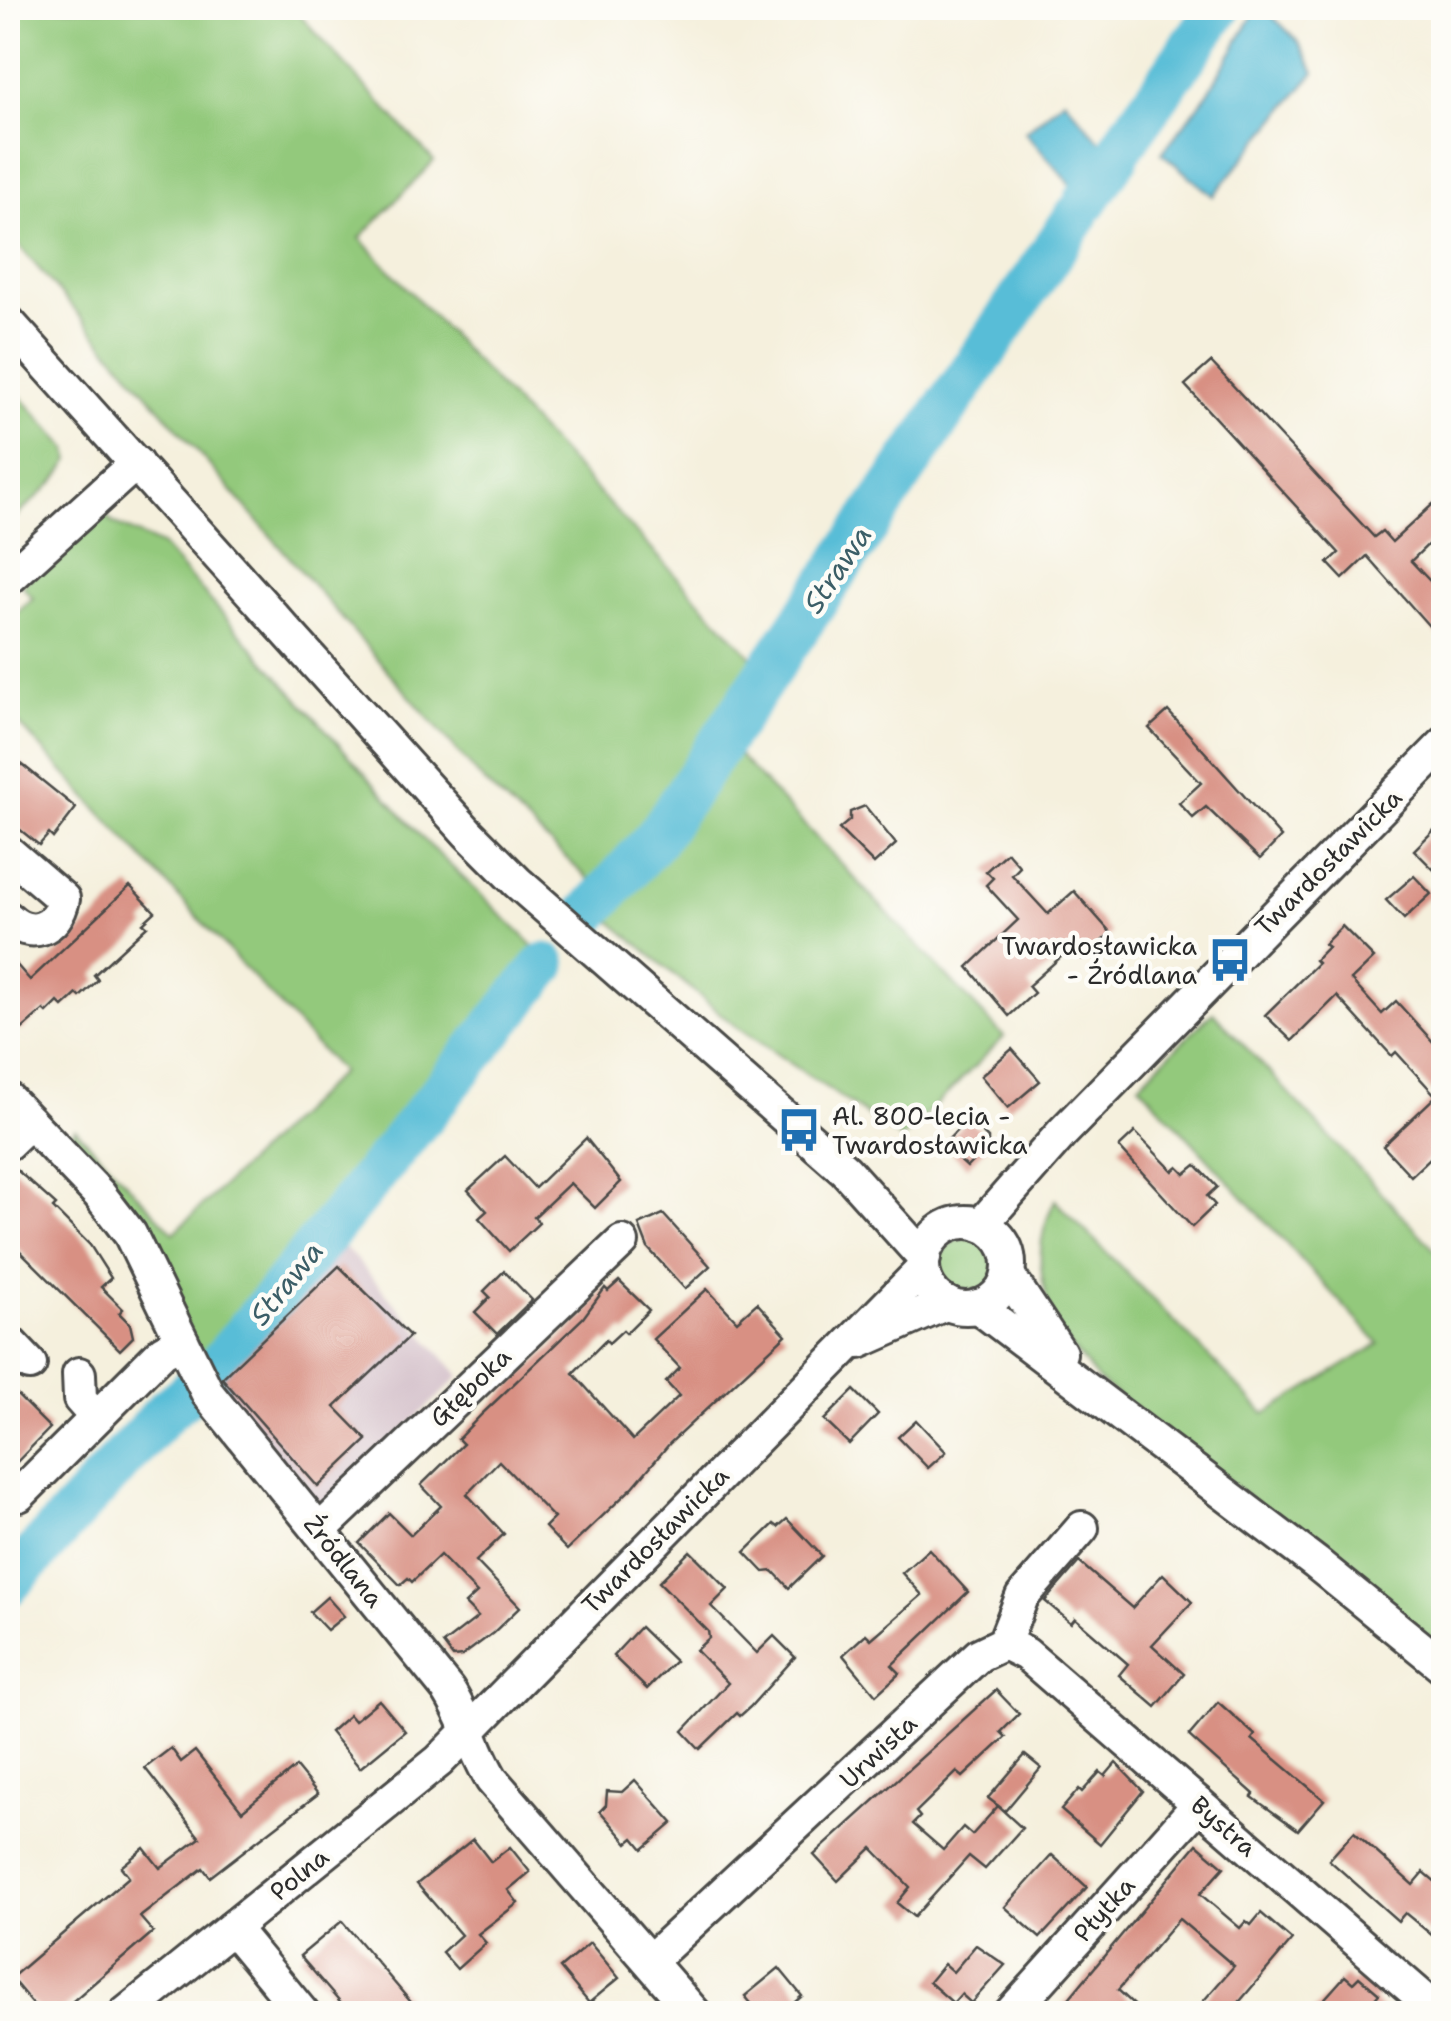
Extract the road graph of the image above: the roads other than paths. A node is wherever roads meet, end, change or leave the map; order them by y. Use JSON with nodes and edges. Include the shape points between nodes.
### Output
{"nodes":[{"id":1,"x":13,"y":328,"type":"edge"},
{"id":2,"x":136,"y":463,"type":"junction"},
{"id":3,"x":8,"y":579,"type":"edge"},
{"id":4,"x":1444,"y":744,"type":"edge"},
{"id":5,"x":8,"y":852,"type":"edge"},
{"id":6,"x":8,"y":918,"type":"edge"},
{"id":7,"x":15,"y":1122,"type":"edge"},
{"id":8,"x":846,"y":1170,"type":"junction"},
{"id":9,"x":947,"y":1226,"type":"junction"},
{"id":10,"x":622,"y":1242,"type":"dead end"},
{"id":11,"x":998,"y":1248,"type":"junction"},
{"id":12,"x":924,"y":1263,"type":"junction"},
{"id":13,"x":962,"y":1305,"type":"junction"},
{"id":14,"x":182,"y":1341,"type":"junction"},
{"id":15,"x":842,"y":1351,"type":"junction"},
{"id":16,"x":79,"y":1374,"type":"dead end"},
{"id":17,"x":1092,"y":1392,"type":"junction"},
{"id":18,"x":96,"y":1417,"type":"junction"},
{"id":19,"x":20,"y":1495,"type":"dead end"},
{"id":20,"x":1082,"y":1528,"type":"dead end"},
{"id":21,"x":319,"y":1532,"type":"junction"},
{"id":22,"x":1004,"y":1643,"type":"junction"},
{"id":23,"x":1444,"y":1667,"type":"edge"},
{"id":24,"x":470,"y":1730,"type":"junction"},
{"id":25,"x":1199,"y":1804,"type":"junction"},
{"id":26,"x":232,"y":1928,"type":"junction"},
{"id":27,"x":650,"y":1960,"type":"junction"},
{"id":28,"x":1428,"y":2009,"type":"edge"},
{"id":29,"x":125,"y":2014,"type":"edge"},
{"id":30,"x":303,"y":2014,"type":"edge"},
{"id":31,"x":695,"y":2014,"type":"edge"},
{"id":32,"x":1010,"y":2014,"type":"edge"}],
"edges":[{"from":1,"to":2,"type":"street"},
{"from":2,"to":3,"type":"street"},
{"from":2,"to":8,"type":"street","via":[[493,858]]},
{"from":4,"to":11,"type":"street","name":"Twardosławicka","via":[[1046,1153]]},
{"from":5,"to":6,"type":"street","via":[[62,899],[38,931],[23,930]]},
{"from":7,"to":14,"type":"street","name":"Źródlana","via":[[99,1194],[130,1234]]},
{"from":8,"to":9,"type":"street"},
{"from":8,"to":12,"type":"street"},
{"from":9,"to":11,"type":"street"},
{"from":9,"to":12,"type":"street","via":[[933,1238]]},
{"from":10,"to":21,"type":"street","name":"Głęboka"},
{"from":11,"to":13,"type":"street","via":[[994,1297]]},
{"from":11,"to":17,"type":"street"},
{"from":12,"to":13,"type":"street","via":[[930,1289]]},
{"from":12,"to":15,"type":"street","name":"Twardosławicka"},
{"from":13,"to":15,"type":"street","name":"Twardosławicka"},
{"from":13,"to":17,"type":"street"},
{"from":14,"to":18,"type":"street","via":[[163,1350]]},
{"from":14,"to":21,"type":"street","name":"Źródlana","via":[[201,1384]]},
{"from":15,"to":24,"type":"street","name":"Twardosławicka"},
{"from":16,"to":18,"type":"street","via":[[80,1399]]},
{"from":17,"to":23,"type":"street"},
{"from":18,"to":19,"type":"street"},
{"from":20,"to":22,"type":"street","via":[[1022,1596]]},
{"from":21,"to":24,"type":"street","name":"Źródlana","via":[[448,1690]]},
{"from":22,"to":25,"type":"street","name":"Bystra","via":[[1026,1654]]},
{"from":22,"to":27,"type":"street","name":"Urwista","via":[[980,1655]]},
{"from":24,"to":26,"type":"street","name":"Polna"},
{"from":24,"to":27,"type":"street","name":"Źródlana","via":[[492,1780]]},
{"from":25,"to":28,"type":"street","name":"Bystra"},
{"from":25,"to":32,"type":"street","name":"Płytka"},
{"from":26,"to":29,"type":"street","name":"Polna"},
{"from":26,"to":30,"type":"street"},
{"from":27,"to":31,"type":"street","name":"Źródlana"}]}
